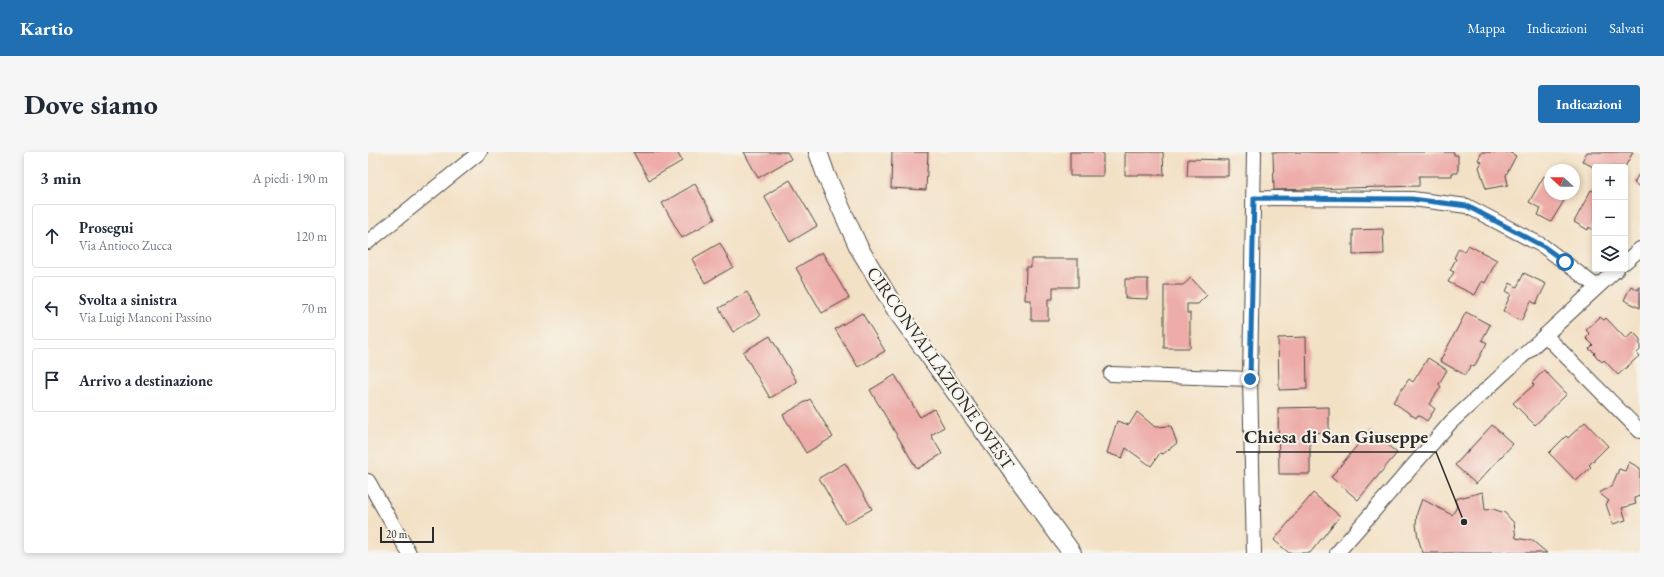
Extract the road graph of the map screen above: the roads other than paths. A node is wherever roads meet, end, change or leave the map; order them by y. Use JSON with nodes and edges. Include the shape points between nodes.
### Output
{"nodes":[{"id":1,"x":480,"y":152,"type":"edge"},
{"id":2,"x":818,"y":152,"type":"edge"},
{"id":3,"x":1254,"y":152,"type":"edge"},
{"id":4,"x":1254,"y":198,"type":"junction"},
{"id":5,"x":368,"y":242,"type":"edge"},
{"id":6,"x":1640,"y":249,"type":"edge"},
{"id":7,"x":1628,"y":259,"type":"edge"},
{"id":8,"x":1614,"y":272,"type":"edge"},
{"id":9,"x":1597,"y":287,"type":"junction"},
{"id":10,"x":1545,"y":335,"type":"junction"},
{"id":11,"x":1111,"y":374,"type":"dead end"},
{"id":12,"x":1250,"y":379,"type":"junction"},
{"id":13,"x":1640,"y":431,"type":"edge"},
{"id":14,"x":368,"y":481,"type":"edge"},
{"id":15,"x":409,"y":553,"type":"edge"},
{"id":16,"x":1072,"y":553,"type":"edge"},
{"id":17,"x":1254,"y":553,"type":"edge"},
{"id":18,"x":1337,"y":553,"type":"edge"}],
"edges":[{"from":1,"to":5,"type":"street"},
{"from":2,"to":16,"type":"street","name":"CIRCONVALLAZIONE OVEST","via":[[859,248],[896,310]]},
{"from":3,"to":4,"type":"street"},
{"from":4,"to":9,"type":"street","via":[[1412,199],[1467,206],[1543,246]]},
{"from":4,"to":12,"type":"street"},
{"from":6,"to":7,"type":"street"},
{"from":8,"to":9,"type":"street"},
{"from":9,"to":10,"type":"street"},
{"from":10,"to":13,"type":"street"},
{"from":10,"to":18,"type":"street","via":[[1450,422]]},
{"from":11,"to":12,"type":"street"},
{"from":12,"to":17,"type":"street"},
{"from":14,"to":15,"type":"street"}]}
